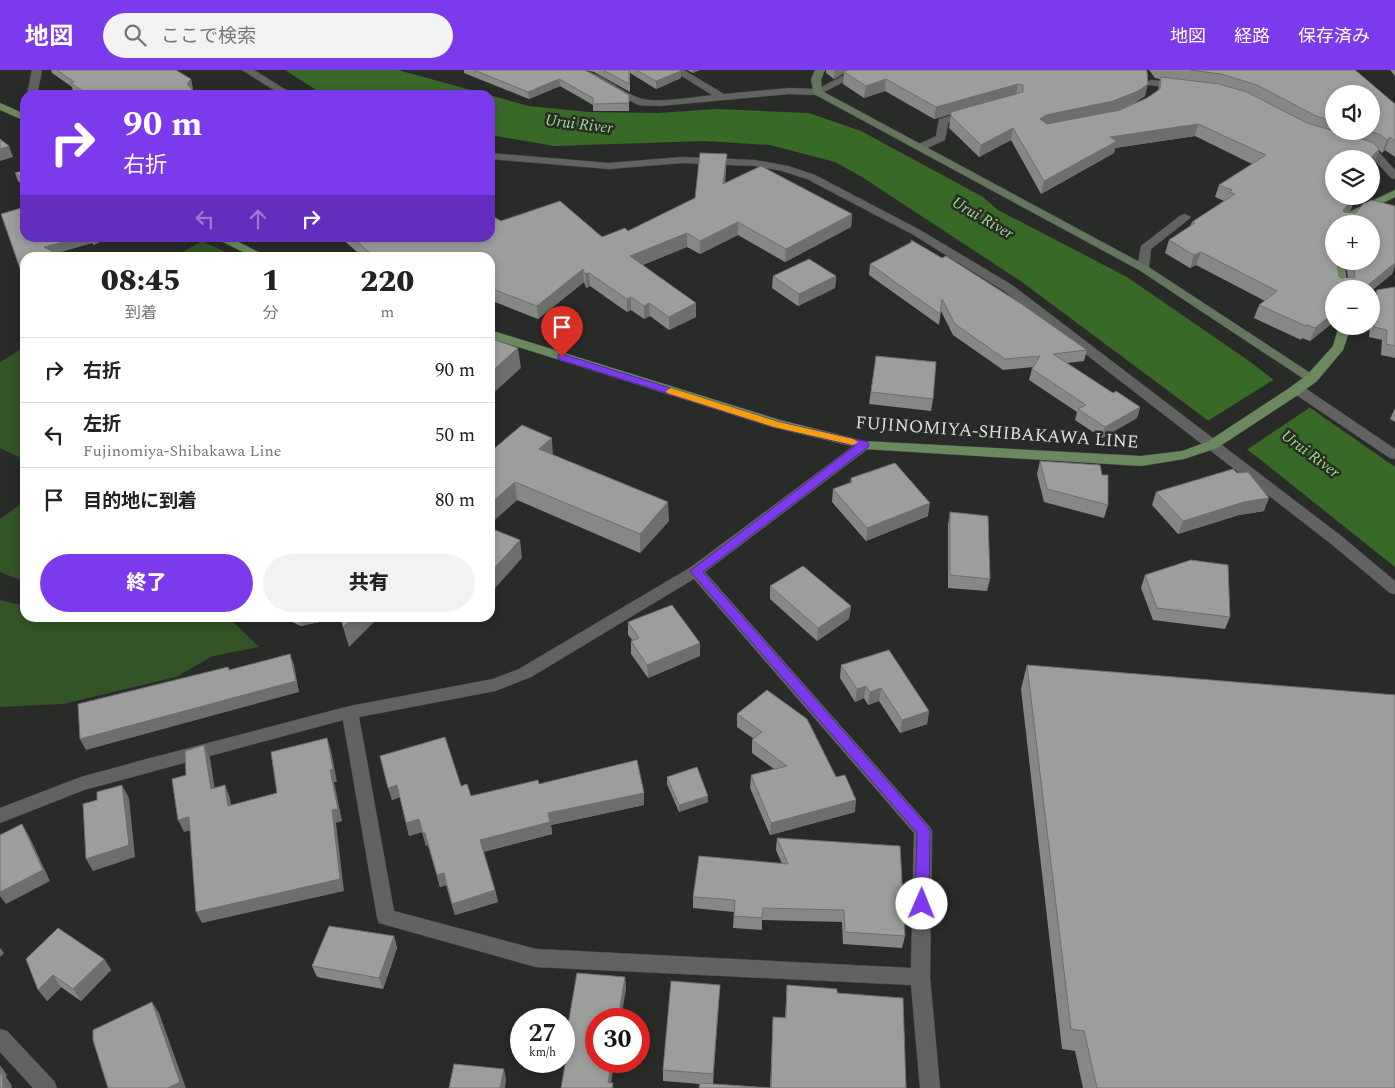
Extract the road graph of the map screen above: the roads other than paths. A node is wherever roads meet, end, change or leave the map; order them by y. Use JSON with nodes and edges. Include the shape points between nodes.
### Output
{"nodes":[{"id":1,"x":37,"y":70,"type":"edge"},
{"id":2,"x":247,"y":70,"type":"edge"},
{"id":3,"x":581,"y":70,"type":"edge"},
{"id":4,"x":677,"y":70,"type":"edge"},
{"id":5,"x":820,"y":70,"type":"edge"},
{"id":6,"x":862,"y":70,"type":"edge"},
{"id":7,"x":1150,"y":83,"type":"edge"},
{"id":8,"x":1189,"y":88,"type":"edge"},
{"id":9,"x":33,"y":90,"type":"edge"},
{"id":10,"x":281,"y":90,"type":"edge"},
{"id":11,"x":817,"y":92,"type":"junction"},
{"id":12,"x":722,"y":97,"type":"junction"},
{"id":13,"x":0,"y":106,"type":"edge"},
{"id":14,"x":979,"y":111,"type":"edge"},
{"id":15,"x":20,"y":116,"type":"edge"},
{"id":16,"x":1350,"y":144,"type":"edge"},
{"id":17,"x":921,"y":147,"type":"junction"},
{"id":18,"x":495,"y":156,"type":"edge"},
{"id":19,"x":1395,"y":176,"type":"edge"},
{"id":20,"x":1395,"y":193,"type":"edge"},
{"id":21,"x":1352,"y":215,"type":"edge"},
{"id":22,"x":1185,"y":217,"type":"dead end"},
{"id":23,"x":231,"y":242,"type":"edge"},
{"id":24,"x":252,"y":252,"type":"edge"},
{"id":25,"x":1143,"y":268,"type":"junction"},
{"id":26,"x":1342,"y":335,"type":"edge"},
{"id":27,"x":495,"y":336,"type":"edge"},
{"id":28,"x":1312,"y":378,"type":"junction"},
{"id":29,"x":1295,"y":390,"type":"junction"},
{"id":30,"x":1215,"y":443,"type":"junction"},
{"id":31,"x":864,"y":444,"type":"junction"},
{"id":32,"x":1395,"y":455,"type":"edge"},
{"id":33,"x":696,"y":571,"type":"junction"},
{"id":34,"x":1395,"y":589,"type":"edge"},
{"id":35,"x":350,"y":712,"type":"junction"},
{"id":36,"x":0,"y":816,"type":"edge"},
{"id":37,"x":920,"y":977,"type":"junction"},
{"id":38,"x":0,"y":1038,"type":"edge"},
{"id":39,"x":46,"y":1088,"type":"edge"},
{"id":40,"x":930,"y":1088,"type":"edge"}],
"edges":[{"from":1,"to":9,"type":"street"},
{"from":2,"to":10,"type":"street"},
{"from":3,"to":12,"type":"street","via":[[638,102],[660,104]]},
{"from":4,"to":12,"type":"street"},
{"from":5,"to":11,"type":"street","via":[[816,80]]},
{"from":6,"to":11,"type":"street"},
{"from":7,"to":8,"type":"street"},
{"from":11,"to":12,"type":"street"},
{"from":11,"to":17,"type":"street"},
{"from":13,"to":15,"type":"main road"},
{"from":14,"to":17,"type":"street","via":[[943,121],[941,138]]},
{"from":16,"to":19,"type":"street","via":[[1372,151]]},
{"from":17,"to":25,"type":"street","via":[[961,172]]},
{"from":18,"to":30,"type":"street","via":[[609,166],[682,160],[755,163],[811,177],[916,232],[1008,288]]},
{"from":20,"to":21,"type":"main road"},
{"from":22,"to":25,"type":"street","via":[[1145,248]]},
{"from":23,"to":24,"type":"main road"},
{"from":25,"to":28,"type":"street"},
{"from":26,"to":28,"type":"main road","name":"FUJINOMIYA-SHIBAKAWA LINE","via":[[1339,347]]},
{"from":27,"to":31,"type":"main road","name":"FUJINOMIYA-SHIBAKAWA LINE","via":[[777,424]]},
{"from":28,"to":29,"type":"main road","name":"FUJINOMIYA-SHIBAKAWA LINE"},
{"from":29,"to":30,"type":"main road","name":"FUJINOMIYA-SHIBAKAWA LINE"},
{"from":29,"to":32,"type":"street"},
{"from":30,"to":31,"type":"main road","name":"FUJINOMIYA-SHIBAKAWA LINE","via":[[1184,455],[1141,461]]},
{"from":30,"to":34,"type":"street"},
{"from":31,"to":33,"type":"street"},
{"from":33,"to":35,"type":"street","via":[[518,676],[495,685]]},
{"from":33,"to":37,"type":"street","via":[[923,831]]},
{"from":35,"to":36,"type":"street","via":[[81,784]]},
{"from":35,"to":37,"type":"street","via":[[386,917],[536,958]]},
{"from":37,"to":40,"type":"street"},
{"from":38,"to":39,"type":"street"}]}
